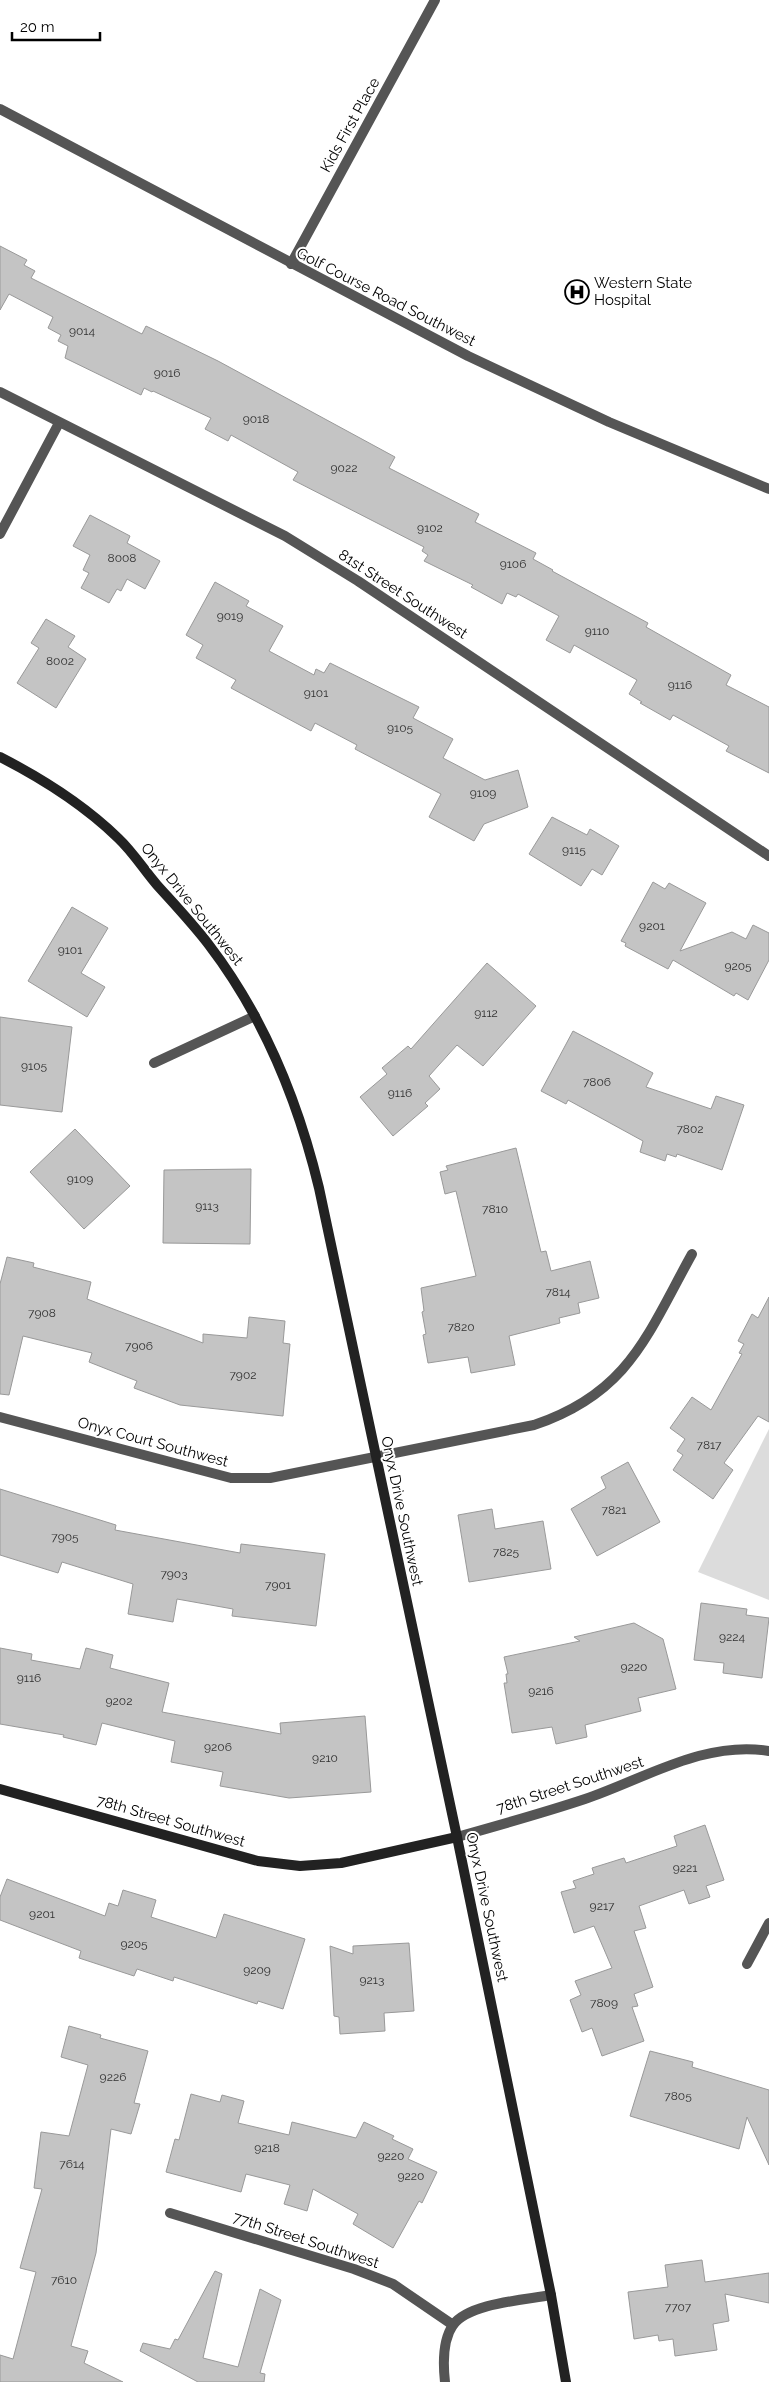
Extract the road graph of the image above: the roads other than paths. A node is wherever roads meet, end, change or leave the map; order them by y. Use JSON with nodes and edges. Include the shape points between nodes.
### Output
{"nodes":[{"id":1,"x":435,"y":0,"type":"edge"},
{"id":2,"x":0,"y":108,"type":"edge"},
{"id":3,"x":291,"y":264,"type":"junction"},
{"id":4,"x":0,"y":392,"type":"edge"},
{"id":5,"x":58,"y":423,"type":"junction"},
{"id":6,"x":769,"y":489,"type":"edge"},
{"id":7,"x":0,"y":534,"type":"edge"},
{"id":8,"x":0,"y":757,"type":"edge"},
{"id":9,"x":769,"y":856,"type":"edge"},
{"id":10,"x":255,"y":1016,"type":"junction"},
{"id":11,"x":154,"y":1063,"type":"dead end"},
{"id":12,"x":692,"y":1254,"type":"dead end"},
{"id":13,"x":0,"y":1417,"type":"edge"},
{"id":14,"x":374,"y":1457,"type":"junction"},
{"id":15,"x":769,"y":1751,"type":"edge"},
{"id":16,"x":0,"y":1789,"type":"edge"},
{"id":17,"x":457,"y":1837,"type":"junction"},
{"id":18,"x":769,"y":1922,"type":"edge"},
{"id":19,"x":747,"y":1964,"type":"dead end"},
{"id":20,"x":170,"y":2213,"type":"dead end"},
{"id":21,"x":551,"y":2295,"type":"junction"},
{"id":22,"x":453,"y":2325,"type":"junction"},
{"id":23,"x":445,"y":2382,"type":"edge"},
{"id":24,"x":566,"y":2382,"type":"edge"}],
"edges":[{"from":1,"to":3,"type":"street","name":"Kids First Place"},
{"from":2,"to":3,"type":"street","name":"Golf Course Road Southwest"},
{"from":3,"to":6,"type":"street","name":"Golf Course Road Southwest","via":[[476,360],[609,422]]},
{"from":4,"to":5,"type":"street","name":"81st Street Southwest"},
{"from":5,"to":7,"type":"street"},
{"from":5,"to":9,"type":"street","name":"81st Street Southwest","via":[[284,536],[358,581]]},
{"from":8,"to":10,"type":"street","name":"Onyx Drive Southwest","via":[[74,800],[118,838],[210,946]]},
{"from":10,"to":11,"type":"street"},
{"from":10,"to":14,"type":"street","name":"Onyx Drive Southwest","via":[[279,1065],[308,1144]]},
{"from":12,"to":14,"type":"street","name":"Onyx Court Southwest","via":[[638,1352],[598,1394],[561,1416],[534,1425]]},
{"from":13,"to":14,"type":"street","name":"Onyx Court Southwest","via":[[231,1478],[270,1478]]},
{"from":14,"to":17,"type":"street","name":"Onyx Drive Southwest"},
{"from":15,"to":17,"type":"street","name":"78th Street Southwest","via":[[721,1749],[697,1755],[583,1800]]},
{"from":16,"to":17,"type":"street","name":"78th Street Southwest","via":[[258,1861],[300,1866],[342,1863]]},
{"from":17,"to":21,"type":"street","name":"Onyx Drive Southwest"},
{"from":18,"to":19,"type":"street"},
{"from":20,"to":22,"type":"street","name":"77th Street Southwest","via":[[354,2268],[393,2284]]},
{"from":21,"to":22,"type":"street","via":[[483,2308],[466,2314]]},
{"from":21,"to":24,"type":"street","name":"Onyx Drive Southwest"},
{"from":22,"to":23,"type":"street","via":[[445,2342]]}]}
